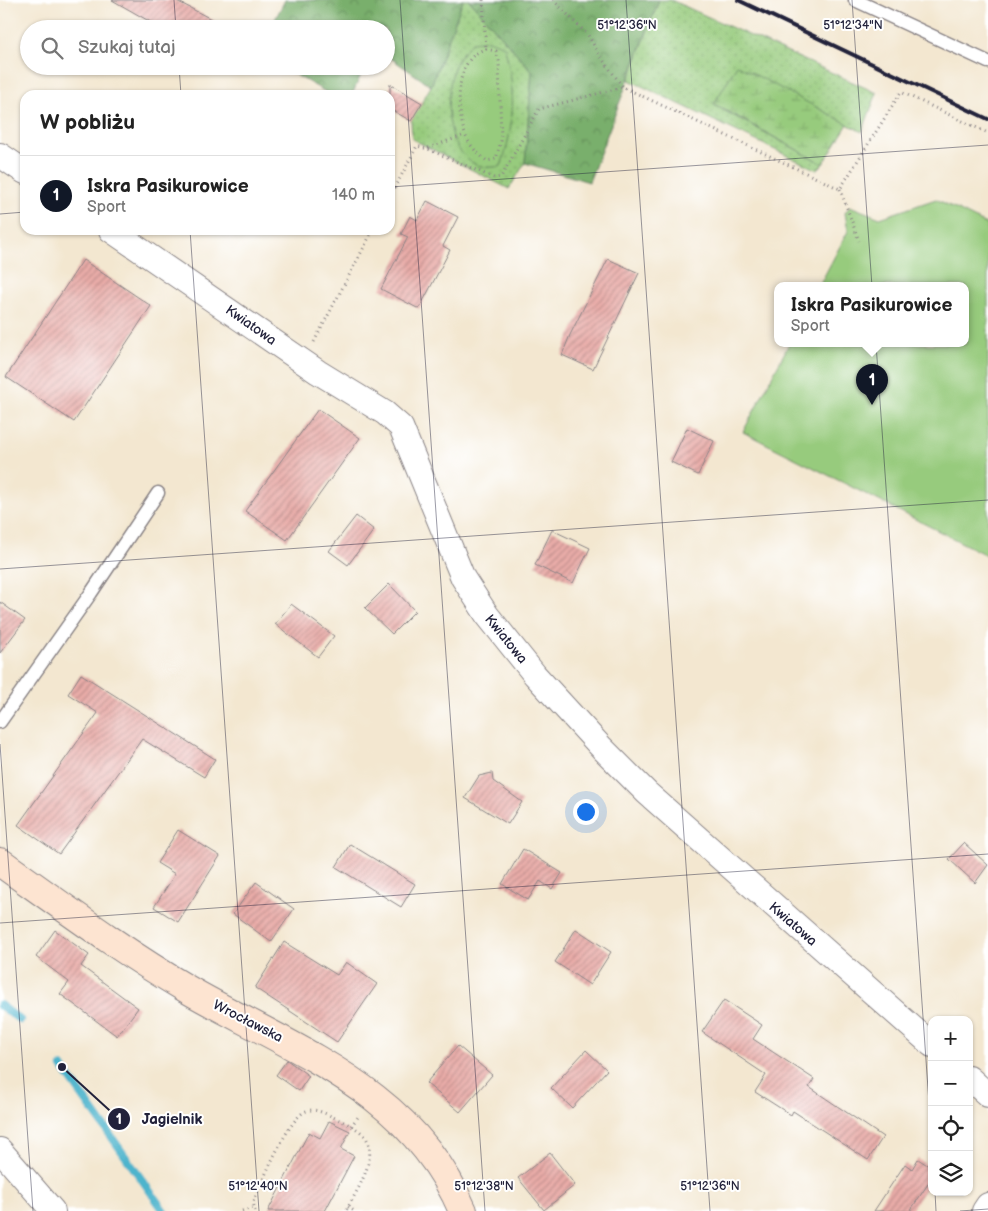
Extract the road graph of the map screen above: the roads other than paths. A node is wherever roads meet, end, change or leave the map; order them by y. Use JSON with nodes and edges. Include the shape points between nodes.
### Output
{"nodes":[{"id":1,"x":855,"y":0,"type":"edge"},
{"id":2,"x":988,"y":62,"type":"edge"},
{"id":3,"x":0,"y":155,"type":"edge"},
{"id":4,"x":20,"y":169,"type":"edge"},
{"id":5,"x":118,"y":235,"type":"edge"},
{"id":6,"x":158,"y":493,"type":"dead end"},
{"id":7,"x":0,"y":722,"type":"edge"},
{"id":8,"x":0,"y":862,"type":"edge"},
{"id":9,"x":928,"y":1042,"type":"edge"},
{"id":10,"x":973,"y":1082,"type":"edge"},
{"id":11,"x":988,"y":1095,"type":"edge"},
{"id":12,"x":0,"y":1150,"type":"edge"},
{"id":13,"x":988,"y":1205,"type":"edge"},
{"id":14,"x":53,"y":1211,"type":"edge"},
{"id":15,"x":463,"y":1211,"type":"edge"},
{"id":16,"x":984,"y":1211,"type":"edge"}],
"edges":[{"from":1,"to":2,"type":"lane"},
{"from":3,"to":4,"type":"street"},
{"from":5,"to":9,"type":"street","name":"Kwiatowa","via":[[304,362],[385,413],[401,427],[448,546],[474,597],[506,640],[602,748],[648,793]]},
{"from":6,"to":7,"type":"lane"},
{"from":8,"to":15,"type":"street","name":"Wrocławska","via":[[117,946],[214,1004],[307,1052],[360,1087],[430,1152],[442,1168]]},
{"from":10,"to":11,"type":"street"},
{"from":12,"to":14,"type":"street"},
{"from":13,"to":16,"type":"street"}]}
